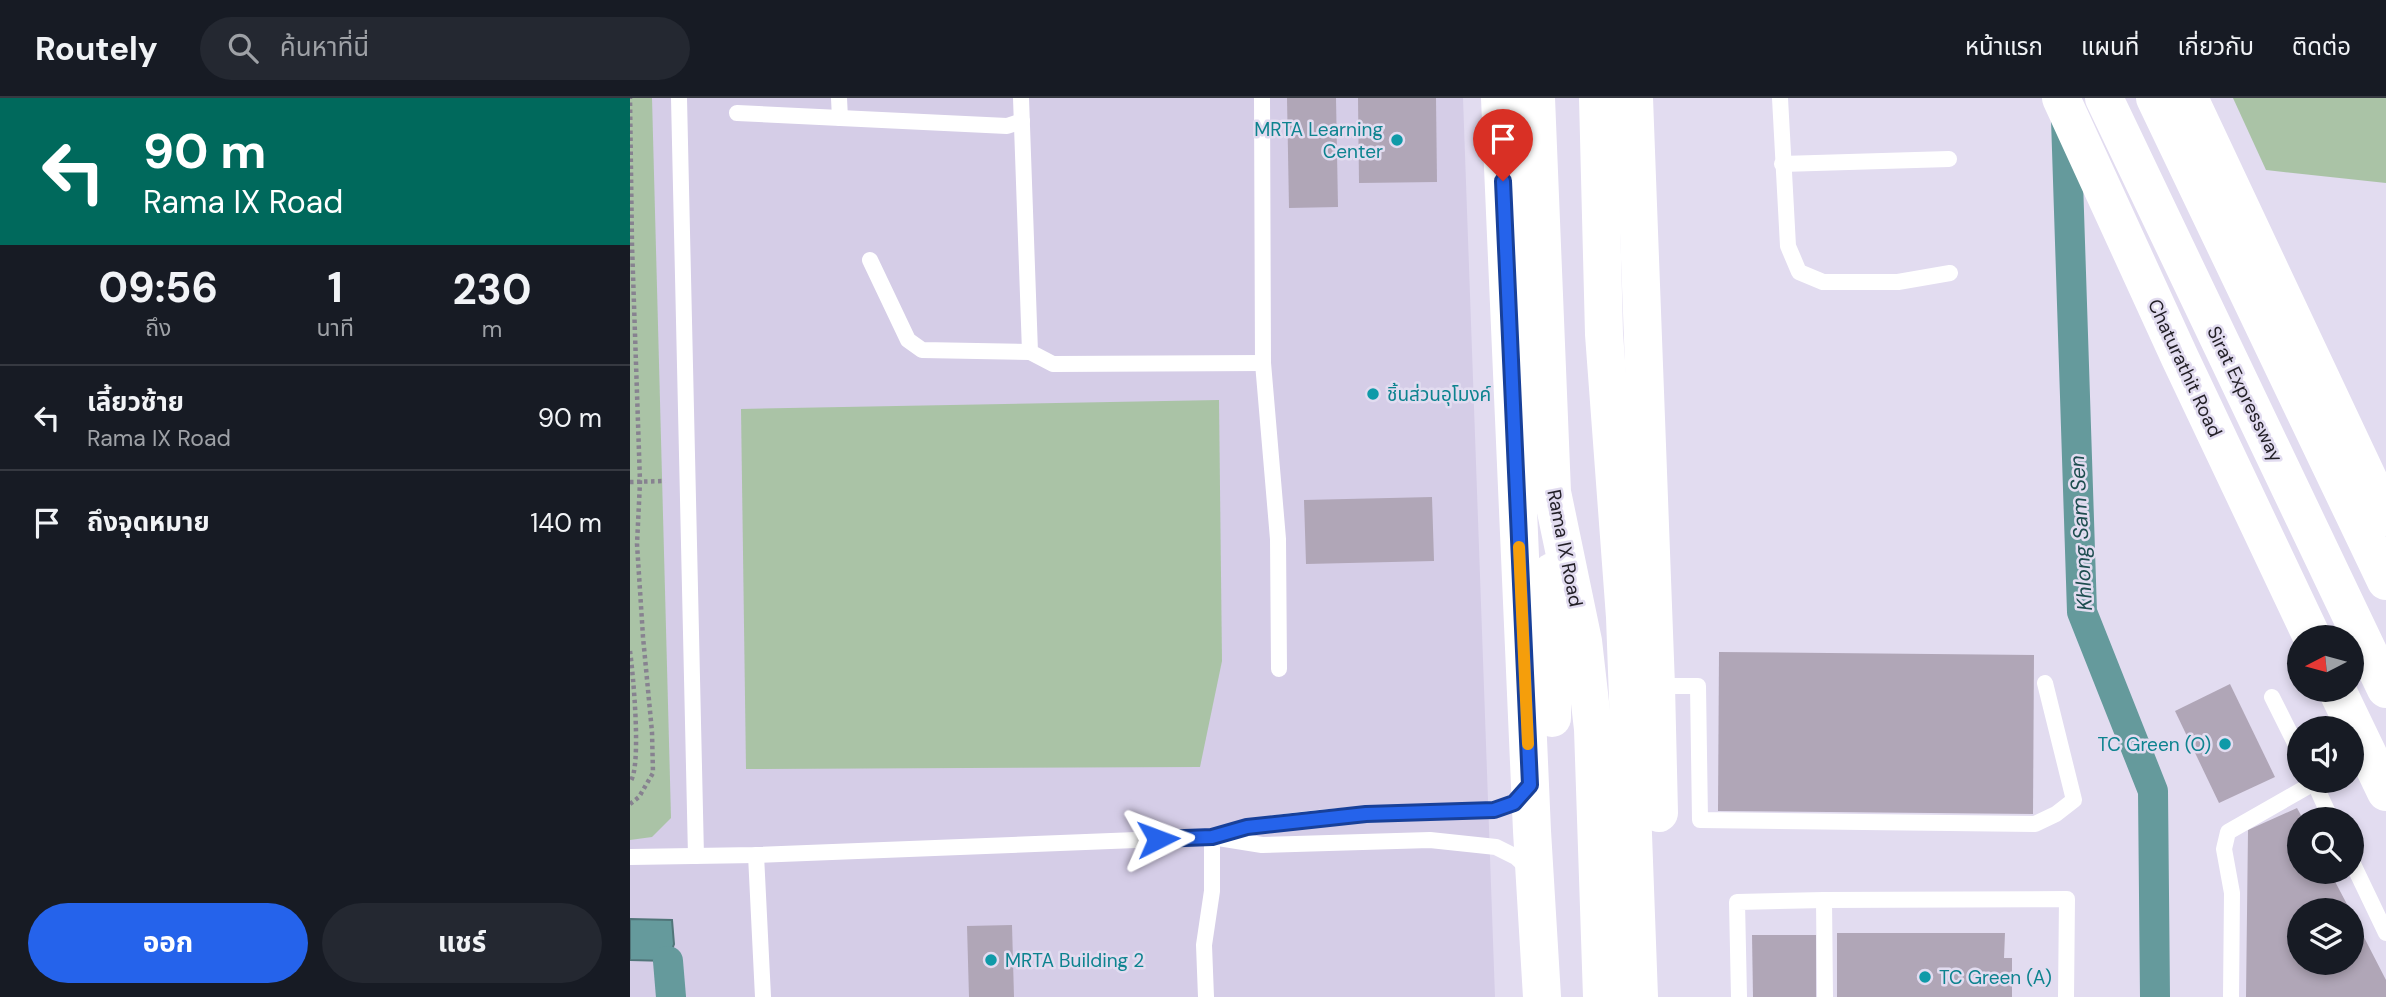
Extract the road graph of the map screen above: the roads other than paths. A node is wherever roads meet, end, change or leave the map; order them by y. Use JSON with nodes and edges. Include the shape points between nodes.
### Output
{"nodes":[{"id":1,"x":679,"y":98,"type":"edge"},
{"id":2,"x":839,"y":98,"type":"edge"},
{"id":3,"x":1021,"y":98,"type":"edge"},
{"id":4,"x":1262,"y":98,"type":"edge"},
{"id":5,"x":1500,"y":98,"type":"edge"},
{"id":6,"x":1536,"y":98,"type":"edge"},
{"id":7,"x":1598,"y":98,"type":"edge"},
{"id":8,"x":1634,"y":98,"type":"edge"},
{"id":9,"x":1780,"y":98,"type":"edge"},
{"id":10,"x":2061,"y":98,"type":"edge"},
{"id":11,"x":2104,"y":98,"type":"edge"},
{"id":12,"x":2155,"y":98,"type":"edge"},
{"id":13,"x":2189,"y":98,"type":"edge"},
{"id":14,"x":737,"y":113,"type":"dead end"},
{"id":15,"x":840,"y":118,"type":"junction"},
{"id":16,"x":1022,"y":121,"type":"junction"},
{"id":17,"x":1949,"y":159,"type":"dead end"},
{"id":18,"x":1782,"y":164,"type":"junction"},
{"id":19,"x":870,"y":260,"type":"dead end"},
{"id":20,"x":1950,"y":273,"type":"dead end"},
{"id":21,"x":1030,"y":352,"type":"junction"},
{"id":22,"x":1263,"y":363,"type":"junction"},
{"id":23,"x":1552,"y":492,"type":"junction"},
{"id":24,"x":2386,"y":517,"type":"edge"},
{"id":25,"x":2386,"y":581,"type":"edge"},
{"id":26,"x":2306,"y":625,"type":"edge"},
{"id":27,"x":1279,"y":669,"type":"dead end"},
{"id":28,"x":2045,"y":682,"type":"dead end"},
{"id":29,"x":1656,"y":686,"type":"junction"},
{"id":30,"x":2386,"y":689,"type":"edge"},
{"id":31,"x":2272,"y":697,"type":"dead end"},
{"id":32,"x":2287,"y":727,"type":"edge"},
{"id":33,"x":2364,"y":762,"type":"edge"},
{"id":34,"x":1530,"y":785,"type":"junction"},
{"id":35,"x":2386,"y":792,"type":"edge"},
{"id":36,"x":2295,"y":793,"type":"edge"},
{"id":37,"x":1212,"y":837,"type":"junction"},
{"id":38,"x":756,"y":855,"type":"junction"},
{"id":39,"x":696,"y":856,"type":"junction"},
{"id":40,"x":630,"y":857,"type":"edge"},
{"id":41,"x":1535,"y":874,"type":"junction"},
{"id":42,"x":2363,"y":884,"type":"edge"},
{"id":43,"x":1825,"y":900,"type":"junction"},
{"id":44,"x":2386,"y":933,"type":"edge"},
{"id":45,"x":1601,"y":986,"type":"edge"},
{"id":46,"x":763,"y":997,"type":"edge"},
{"id":47,"x":1206,"y":997,"type":"edge"},
{"id":48,"x":1542,"y":997,"type":"edge"},
{"id":49,"x":1551,"y":997,"type":"edge"},
{"id":50,"x":1639,"y":997,"type":"edge"},
{"id":51,"x":1662,"y":997,"type":"edge"},
{"id":52,"x":1739,"y":997,"type":"edge"},
{"id":53,"x":1825,"y":997,"type":"edge"},
{"id":54,"x":2066,"y":997,"type":"edge"},
{"id":55,"x":2231,"y":997,"type":"edge"}],
"edges":[{"from":1,"to":39,"type":"lane"},
{"from":2,"to":15,"type":"lane"},
{"from":3,"to":16,"type":"lane"},
{"from":4,"to":22,"type":"lane"},
{"from":5,"to":34,"type":"main road","name":"Rama IX Road"},
{"from":6,"to":23,"type":"main road","name":"Rama IX Road"},
{"from":7,"to":50,"type":"main road","via":[[1604,334],[1625,617]]},
{"from":8,"to":29,"type":"main road"},
{"from":9,"to":18,"type":"lane"},
{"from":10,"to":26,"type":"main road","name":"Chaturathit Road"},
{"from":11,"to":30,"type":"main road","name":"Sirat Expressway"},
{"from":12,"to":25,"type":"main road"},
{"from":13,"to":24,"type":"main road"},
{"from":14,"to":15,"type":"lane"},
{"from":15,"to":16,"type":"lane","via":[[1007,126]]},
{"from":16,"to":21,"type":"lane"},
{"from":17,"to":18,"type":"lane"},
{"from":18,"to":20,"type":"lane","via":[[1788,246],[1799,272],[1823,282],[1898,282]]},
{"from":19,"to":21,"type":"lane","via":[[908,340],[922,350]]},
{"from":21,"to":22,"type":"lane","via":[[1053,364]]},
{"from":22,"to":27,"type":"lane","via":[[1278,539]]},
{"from":23,"to":45,"type":"main road","name":"Rama IX Road","via":[[1583,640],[1593,729]]},
{"from":23,"to":49,"type":"main road"},
{"from":28,"to":29,"type":"lane","via":[[2074,800],[2035,824],[1700,820],[1698,686]]},
{"from":29,"to":51,"type":"main road"},
{"from":31,"to":32,"type":"lane"},
{"from":33,"to":35,"type":"main road"},
{"from":34,"to":37,"type":"lane","via":[[1514,803],[1494,810],[1366,814],[1247,827]]},
{"from":34,"to":41,"type":"main road","name":"Rama IX Road"},
{"from":36,"to":55,"type":"lane","via":[[2228,832],[2224,849],[2232,893]]},
{"from":37,"to":38,"type":"lane"},
{"from":37,"to":41,"type":"lane","via":[[1262,845],[1430,840],[1496,847]]},
{"from":37,"to":47,"type":"lane","via":[[1212,891],[1204,945]]},
{"from":38,"to":39,"type":"lane"},
{"from":38,"to":46,"type":"lane"},
{"from":39,"to":40,"type":"lane"},
{"from":41,"to":48,"type":"main road","name":"Rama IX Road"},
{"from":42,"to":44,"type":"lane"},
{"from":43,"to":52,"type":"lane","via":[[1737,902]]},
{"from":43,"to":53,"type":"lane"},
{"from":43,"to":54,"type":"lane","via":[[2067,899]]}]}
